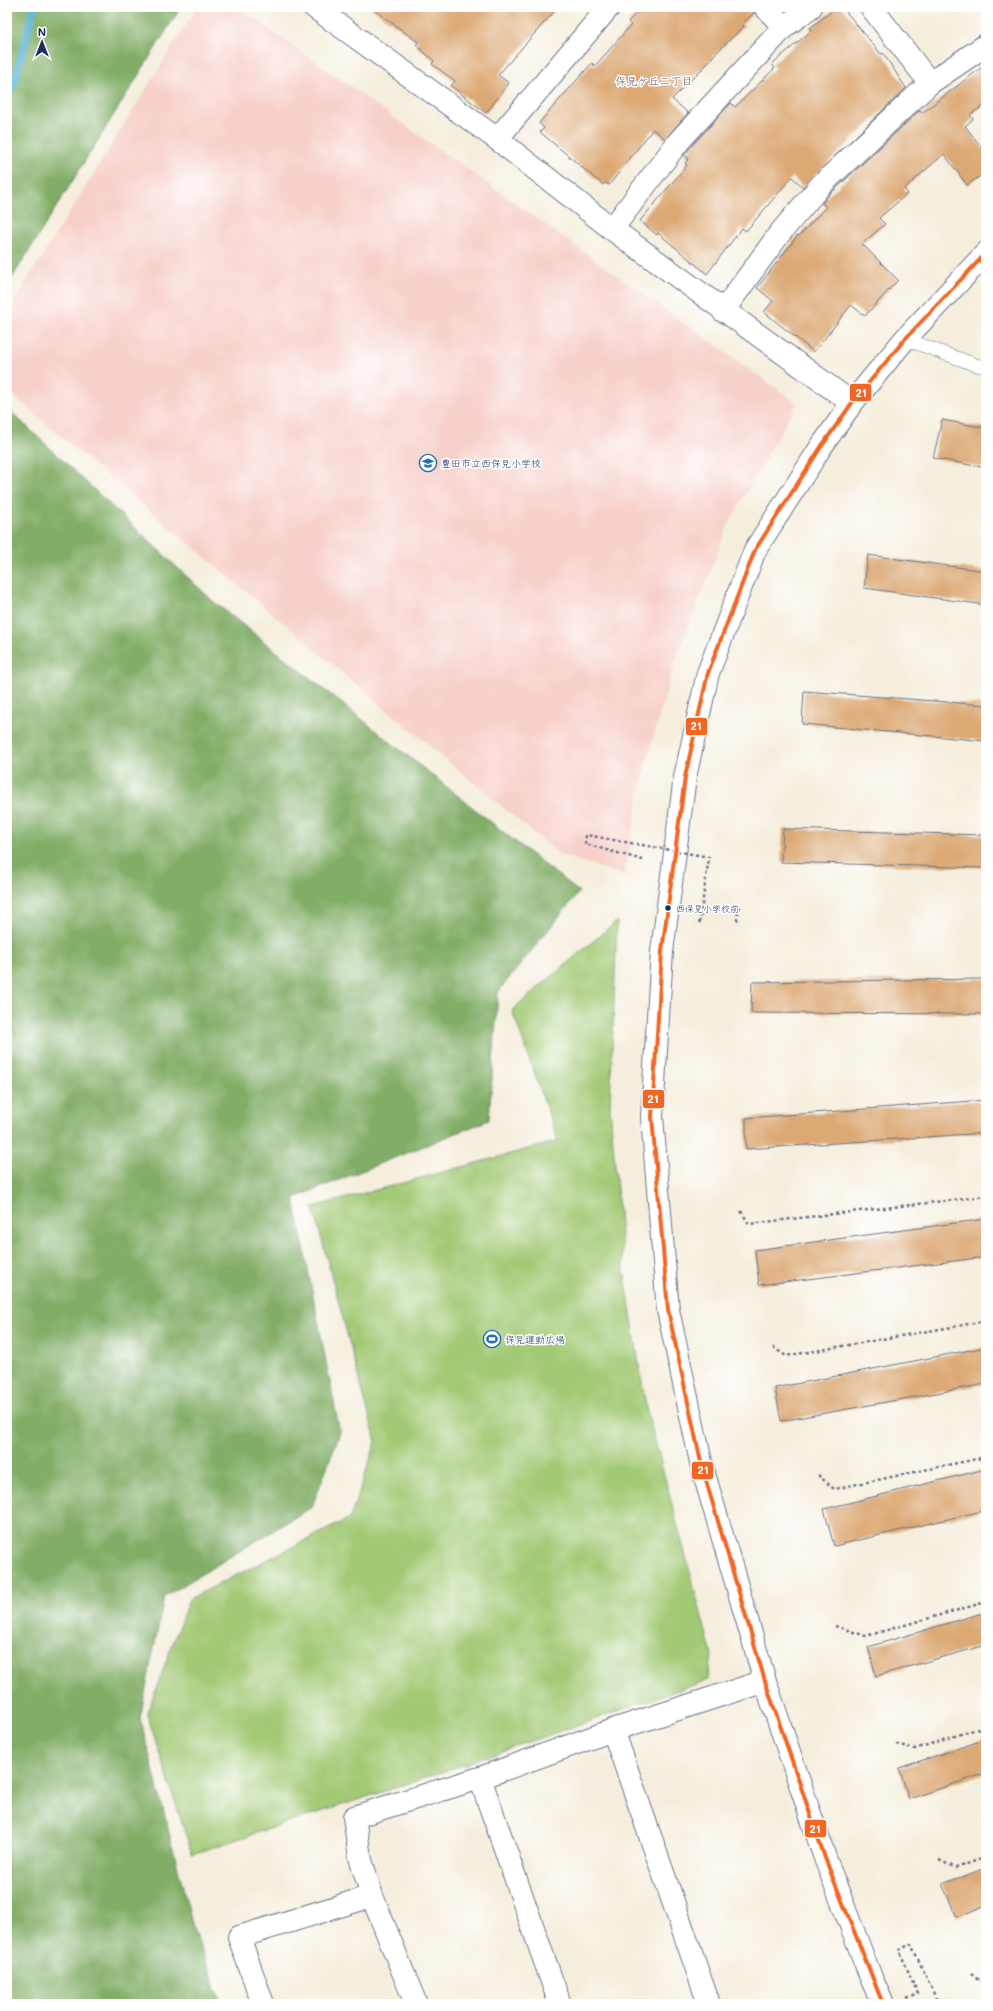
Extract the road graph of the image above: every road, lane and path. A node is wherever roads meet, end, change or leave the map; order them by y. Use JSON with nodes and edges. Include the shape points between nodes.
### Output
{"nodes":[{"id":1,"x":314,"y":7,"type":"edge"},
{"id":2,"x":609,"y":7,"type":"edge"},
{"id":3,"x":765,"y":7,"type":"edge"},
{"id":4,"x":811,"y":7,"type":"edge"},
{"id":5,"x":871,"y":7,"type":"edge"},
{"id":6,"x":784,"y":27,"type":"junction"},
{"id":7,"x":986,"y":45,"type":"edge"},
{"id":8,"x":930,"y":84,"type":"junction"},
{"id":9,"x":497,"y":139,"type":"junction"},
{"id":10,"x":612,"y":230,"type":"junction"},
{"id":11,"x":986,"y":253,"type":"edge"},
{"id":12,"x":723,"y":311,"type":"junction"},
{"id":13,"x":905,"y":339,"type":"junction"},
{"id":14,"x":986,"y":367,"type":"edge"},
{"id":15,"x":852,"y":403,"type":"junction"},
{"id":16,"x":643,"y":860,"type":"dead end"},
{"id":17,"x":739,"y":904,"type":"dead end"},
{"id":18,"x":737,"y":921,"type":"dead end"},
{"id":19,"x":699,"y":926,"type":"dead end"},
{"id":20,"x":986,"y":1196,"type":"edge"},
{"id":21,"x":741,"y":1211,"type":"dead end"},
{"id":22,"x":986,"y":1321,"type":"edge"},
{"id":23,"x":773,"y":1347,"type":"dead end"},
{"id":24,"x":986,"y":1458,"type":"edge"},
{"id":25,"x":818,"y":1475,"type":"dead end"},
{"id":26,"x":986,"y":1602,"type":"edge"},
{"id":27,"x":835,"y":1626,"type":"dead end"},
{"id":28,"x":765,"y":1681,"type":"junction"},
{"id":29,"x":986,"y":1726,"type":"edge"},
{"id":30,"x":613,"y":1730,"type":"junction"},
{"id":31,"x":896,"y":1744,"type":"dead end"},
{"id":32,"x":480,"y":1778,"type":"junction"},
{"id":33,"x":986,"y":1857,"type":"edge"},
{"id":34,"x":939,"y":1860,"type":"dead end"},
{"id":35,"x":372,"y":1896,"type":"junction"},
{"id":36,"x":972,"y":1972,"type":"dead end"},
{"id":37,"x":986,"y":1980,"type":"edge"},
{"id":38,"x":894,"y":2002,"type":"edge"},
{"id":39,"x":263,"y":2004,"type":"edge"},
{"id":40,"x":416,"y":2004,"type":"edge"},
{"id":41,"x":560,"y":2004,"type":"edge"},
{"id":42,"x":709,"y":2004,"type":"edge"},
{"id":43,"x":925,"y":2004,"type":"edge"}],
"edges":[{"from":1,"to":9,"type":"street"},
{"from":2,"to":9,"type":"street"},
{"from":3,"to":6,"type":"street"},
{"from":4,"to":6,"type":"street"},
{"from":5,"to":8,"type":"street"},
{"from":6,"to":10,"type":"street","via":[[679,142]]},
{"from":7,"to":8,"type":"street"},
{"from":8,"to":12,"type":"street","via":[[820,186],[780,233]]},
{"from":9,"to":10,"type":"street"},
{"from":10,"to":12,"type":"street"},
{"from":11,"to":13,"type":"street"},
{"from":12,"to":15,"type":"street"},
{"from":13,"to":14,"type":"lane"},
{"from":13,"to":15,"type":"street"},
{"from":15,"to":28,"type":"street","via":[[755,550],[708,672],[685,778],[662,951],[652,1117],[668,1310],[702,1467]]},
{"from":16,"to":19,"type":"path","bridge":true,"via":[[585,844],[586,836],[709,858]]},
{"from":17,"to":18,"type":"path"},
{"from":20,"to":21,"type":"path","via":[[749,1224]]},
{"from":22,"to":23,"type":"path","via":[[786,1356]]},
{"from":24,"to":25,"type":"path","via":[[834,1489]]},
{"from":26,"to":27,"type":"path","via":[[866,1636]]},
{"from":28,"to":30,"type":"street"},
{"from":28,"to":38,"type":"street","via":[[825,1858],[872,1980]]},
{"from":29,"to":31,"type":"path","via":[[915,1749]]},
{"from":30,"to":32,"type":"street"},
{"from":30,"to":42,"type":"street"},
{"from":32,"to":35,"type":"street","via":[[354,1817],[360,1857]]},
{"from":32,"to":41,"type":"street"},
{"from":33,"to":34,"type":"path","via":[[956,1868]]},
{"from":35,"to":39,"type":"street","via":[[239,1937]]},
{"from":35,"to":40,"type":"street"},
{"from":36,"to":37,"type":"path","via":[[983,1982]]},
{"from":38,"to":43,"type":"path","via":[[918,1994],[899,1950],[911,1944],[936,1998]]}]}
